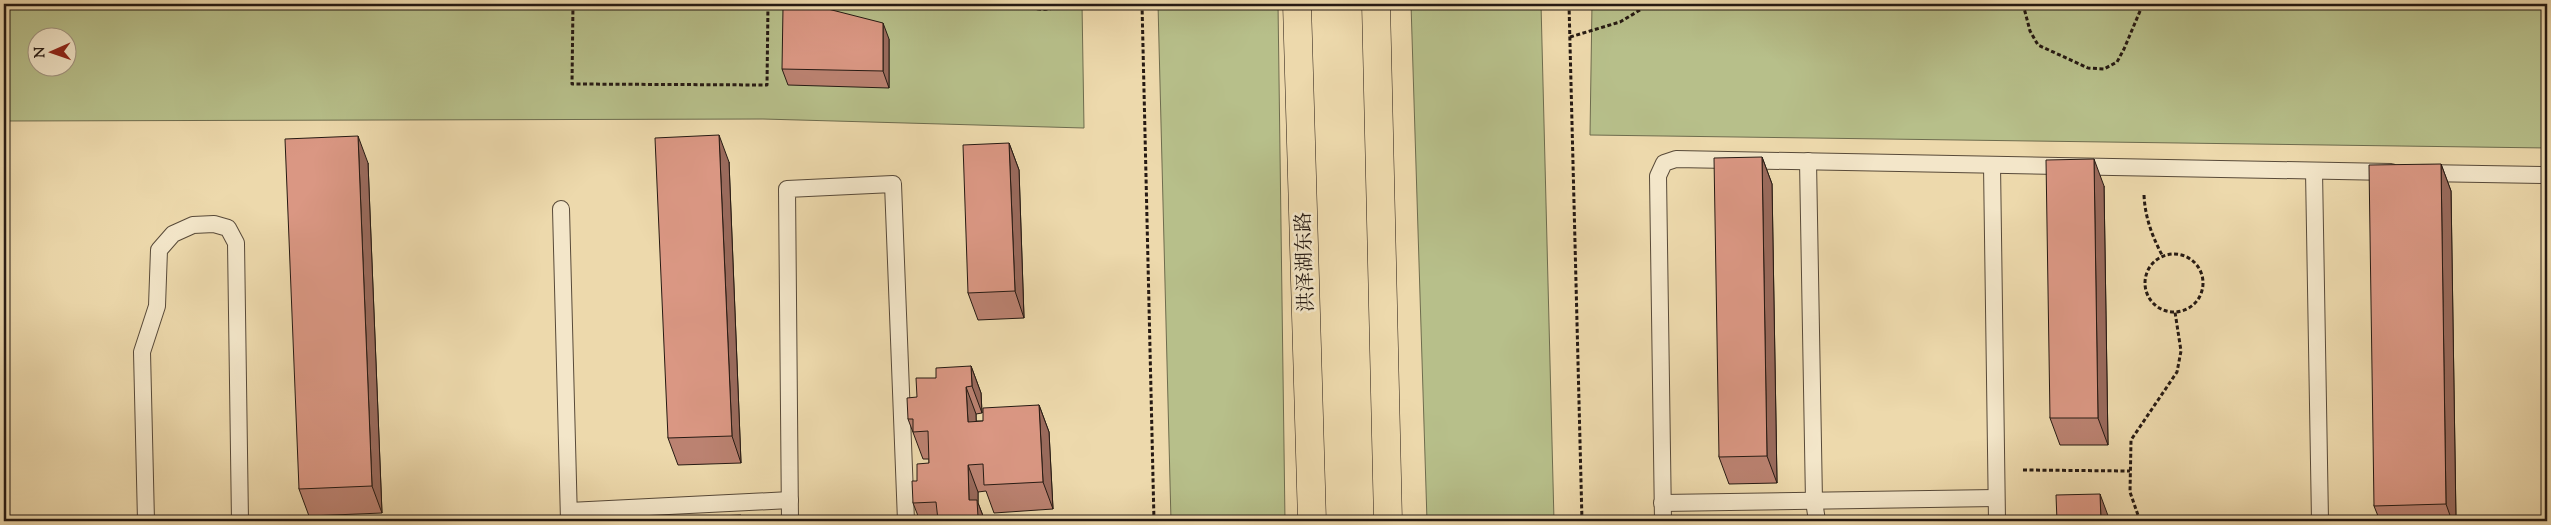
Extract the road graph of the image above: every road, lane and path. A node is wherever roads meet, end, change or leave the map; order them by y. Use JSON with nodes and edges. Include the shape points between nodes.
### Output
{"nodes":[{"id":1,"x":231,"y":4,"type":"edge"},
{"id":2,"x":274,"y":4,"type":"edge"},
{"id":3,"x":573,"y":4,"type":"edge"},
{"id":4,"x":768,"y":4,"type":"edge"},
{"id":5,"x":1025,"y":4,"type":"edge"},
{"id":6,"x":1073,"y":4,"type":"edge"},
{"id":7,"x":1142,"y":4,"type":"edge"},
{"id":8,"x":1297,"y":4,"type":"edge"},
{"id":9,"x":1376,"y":4,"type":"edge"},
{"id":10,"x":1569,"y":4,"type":"edge"},
{"id":11,"x":1650,"y":4,"type":"edge"},
{"id":12,"x":2023,"y":4,"type":"edge"},
{"id":13,"x":2143,"y":4,"type":"edge"},
{"id":14,"x":2408,"y":4,"type":"edge"},
{"id":15,"x":2422,"y":4,"type":"edge"},
{"id":16,"x":1570,"y":37,"type":"junction"},
{"id":17,"x":1808,"y":161,"type":"junction"},
{"id":18,"x":1992,"y":165,"type":"junction"},
{"id":19,"x":2144,"y":168,"type":"junction"},
{"id":20,"x":2314,"y":171,"type":"junction"},
{"id":21,"x":2547,"y":175,"type":"edge"},
{"id":22,"x":561,"y":209,"type":"dead end"},
{"id":23,"x":2162,"y":256,"type":"junction"},
{"id":24,"x":2175,"y":312,"type":"junction"},
{"id":25,"x":1996,"y":470,"type":"junction"},
{"id":26,"x":2130,"y":471,"type":"junction"},
{"id":27,"x":1996,"y":498,"type":"junction"},
{"id":28,"x":790,"y":500,"type":"junction"},
{"id":29,"x":1814,"y":501,"type":"junction"},
{"id":30,"x":1662,"y":503,"type":"junction"},
{"id":31,"x":569,"y":516,"type":"edge"},
{"id":32,"x":146,"y":521,"type":"edge"},
{"id":33,"x":240,"y":521,"type":"edge"},
{"id":34,"x":790,"y":521,"type":"edge"},
{"id":35,"x":906,"y":521,"type":"edge"},
{"id":36,"x":1154,"y":521,"type":"edge"},
{"id":37,"x":1312,"y":521,"type":"edge"},
{"id":38,"x":1388,"y":521,"type":"edge"},
{"id":39,"x":1582,"y":521,"type":"edge"},
{"id":40,"x":1663,"y":521,"type":"edge"},
{"id":41,"x":1817,"y":521,"type":"edge"},
{"id":42,"x":1997,"y":521,"type":"edge"},
{"id":43,"x":2140,"y":521,"type":"edge"},
{"id":44,"x":2320,"y":521,"type":"edge"}],
"edges":[{"from":1,"to":2,"type":"path"},
{"from":3,"to":4,"type":"path","via":[[572,84],[767,86]]},
{"from":5,"to":6,"type":"path","via":[[1047,9]]},
{"from":7,"to":36,"type":"path"},
{"from":8,"to":37,"type":"main road","name":"洪泽湖东路"},
{"from":9,"to":38,"type":"main road"},
{"from":10,"to":16,"type":"path"},
{"from":11,"to":16,"type":"path","via":[[1620,22]]},
{"from":12,"to":13,"type":"path","via":[[2030,31],[2038,45],[2088,68],[2104,69],[2117,62]]},
{"from":14,"to":15,"type":"path"},
{"from":16,"to":39,"type":"path"},
{"from":17,"to":18,"type":"lane"},
{"from":17,"to":29,"type":"lane"},
{"from":17,"to":30,"type":"lane","via":[[1676,158],[1664,162],[1658,176]]},
{"from":18,"to":19,"type":"lane"},
{"from":18,"to":25,"type":"lane"},
{"from":19,"to":20,"type":"lane"},
{"from":19,"to":23,"type":"path","via":[[2144,209],[2151,235]]},
{"from":20,"to":21,"type":"lane"},
{"from":20,"to":44,"type":"lane"},
{"from":22,"to":31,"type":"lane"},
{"from":23,"to":24,"type":"path","via":[[2148,269],[2145,289],[2156,306]]},
{"from":23,"to":24,"type":"path","via":[[2182,254],[2190,258],[2197,264],[2204,282],[2199,299],[2184,311]]},
{"from":24,"to":26,"type":"path","via":[[2181,351],[2177,372],[2131,440]]},
{"from":25,"to":26,"type":"path"},
{"from":25,"to":27,"type":"lane"},
{"from":26,"to":43,"type":"path","via":[[2130,492]]},
{"from":27,"to":29,"type":"lane"},
{"from":27,"to":42,"type":"lane"},
{"from":28,"to":31,"type":"lane"},
{"from":28,"to":34,"type":"lane"},
{"from":28,"to":35,"type":"lane","via":[[787,189],[893,184]]},
{"from":29,"to":30,"type":"lane"},
{"from":29,"to":41,"type":"lane"},
{"from":30,"to":40,"type":"lane"},
{"from":32,"to":33,"type":"lane","via":[[142,352],[157,306],[159,250],[172,234],[193,224],[214,224],[228,228],[236,243]]}]}
